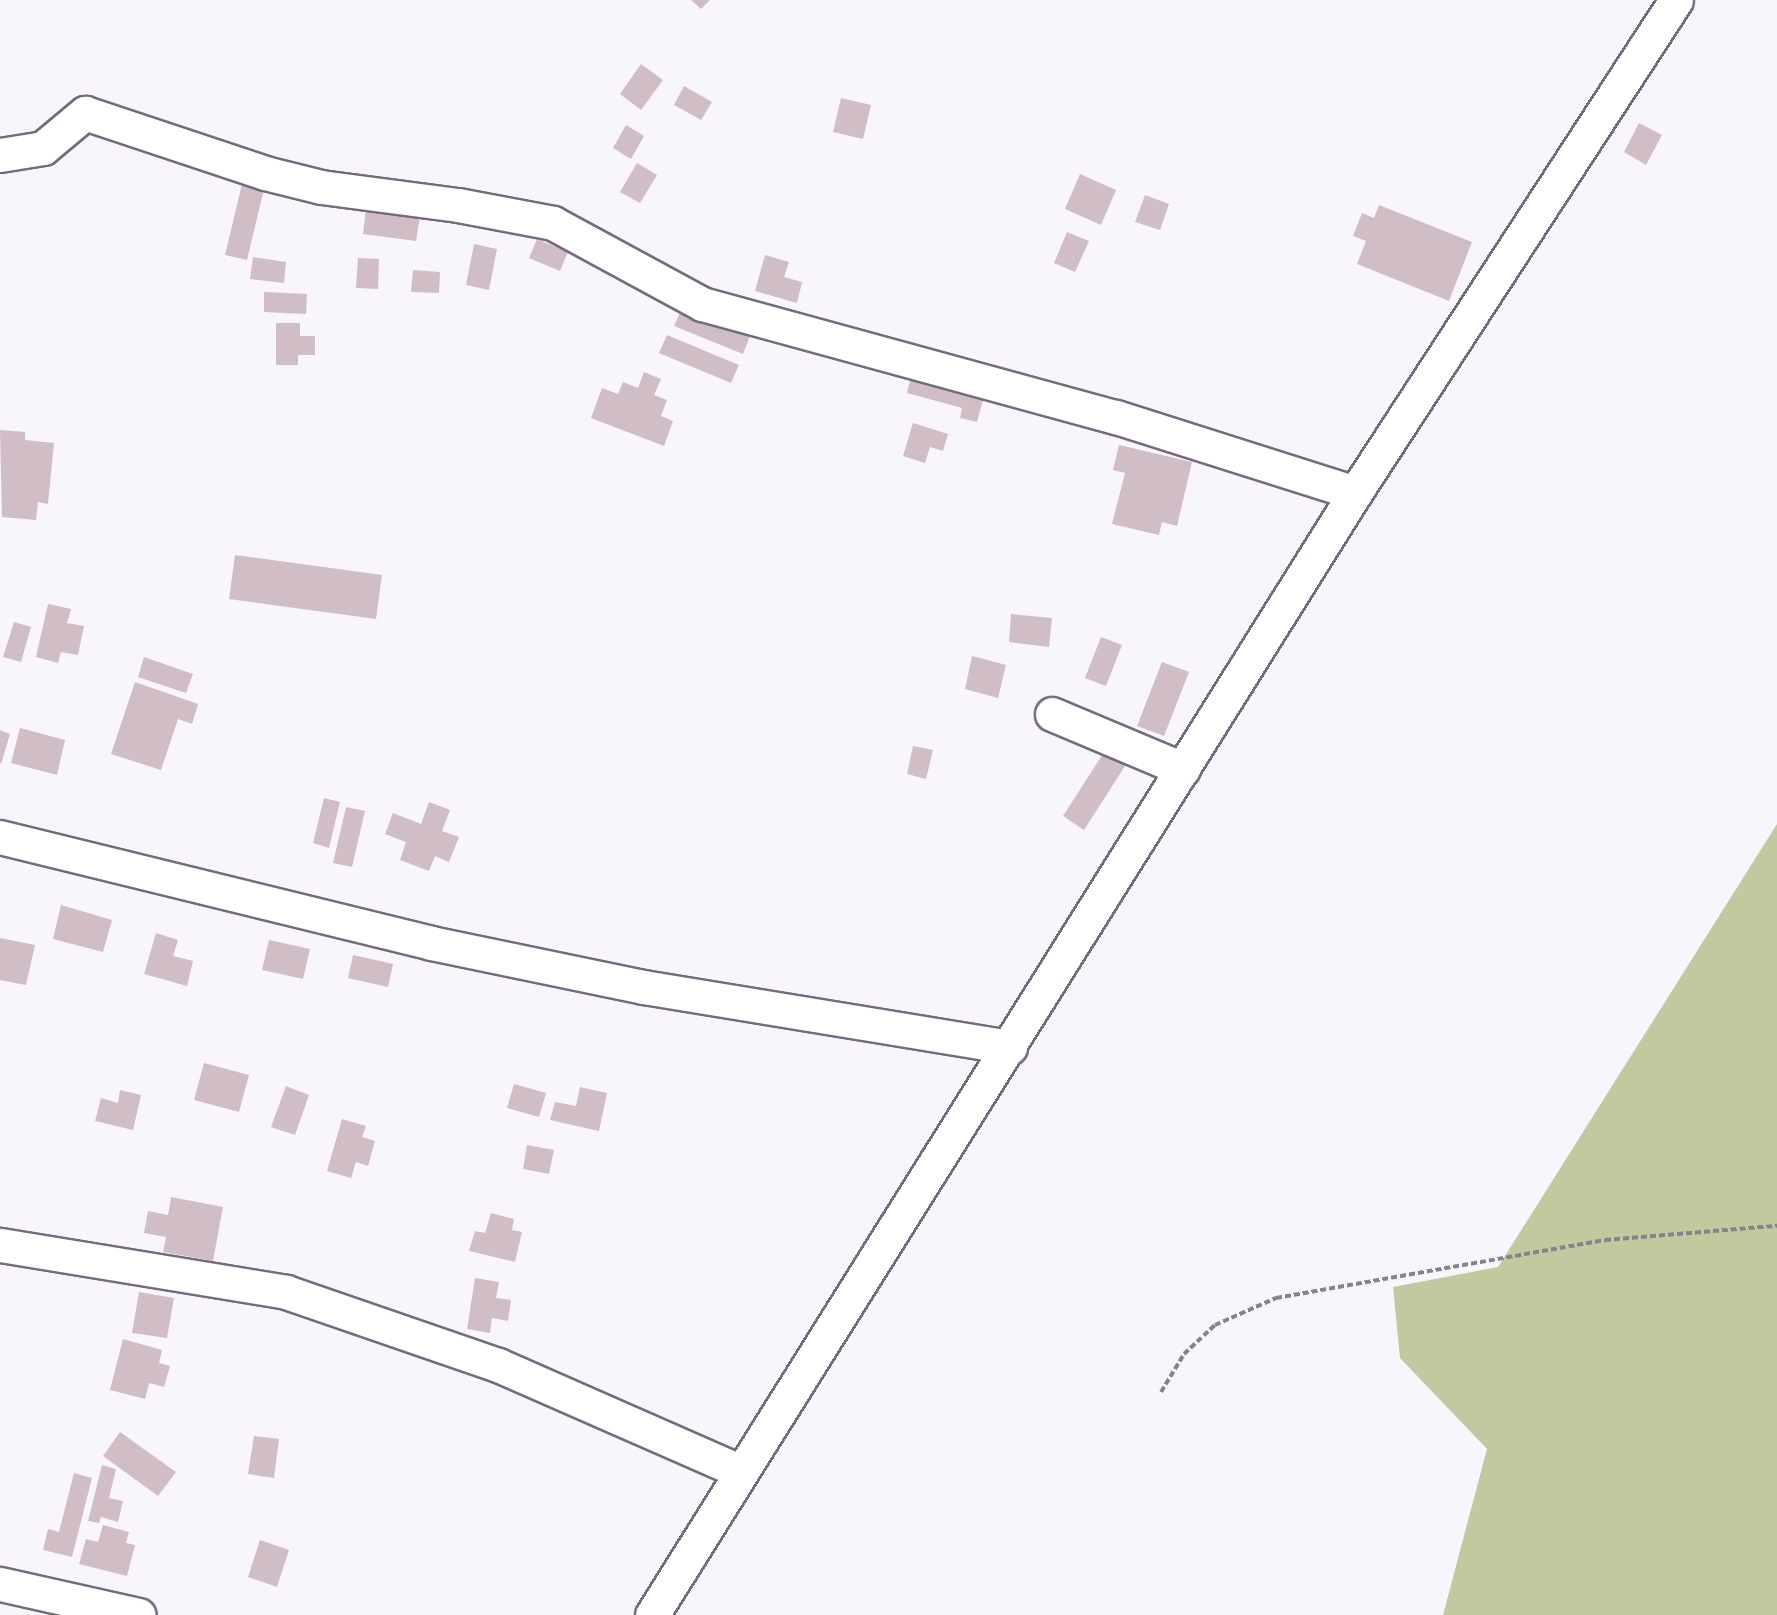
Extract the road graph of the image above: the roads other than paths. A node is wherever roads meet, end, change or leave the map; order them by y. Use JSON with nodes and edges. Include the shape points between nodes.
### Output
{"nodes":[{"id":1,"x":1676,"y":0,"type":"edge"},
{"id":2,"x":0,"y":155,"type":"edge"},
{"id":3,"x":1355,"y":494,"type":"junction"},
{"id":4,"x":1052,"y":714,"type":"dead end"},
{"id":5,"x":1183,"y":769,"type":"junction"},
{"id":6,"x":0,"y":837,"type":"edge"},
{"id":7,"x":1010,"y":1047,"type":"junction"},
{"id":8,"x":0,"y":1245,"type":"edge"},
{"id":9,"x":740,"y":1471,"type":"junction"},
{"id":10,"x":0,"y":1584,"type":"edge"},
{"id":11,"x":139,"y":1615,"type":"edge"},
{"id":12,"x":652,"y":1615,"type":"edge"}],
"edges":[{"from":1,"to":3,"type":"street"},
{"from":2,"to":3,"type":"street","via":[[42,148],[85,113],[265,173],[321,187],[553,224],[702,304],[1116,417]]},
{"from":3,"to":5,"type":"street"},
{"from":4,"to":5,"type":"street"},
{"from":5,"to":7,"type":"street"},
{"from":6,"to":7,"type":"street","via":[[442,945],[643,987]]},
{"from":7,"to":9,"type":"street"},
{"from":8,"to":9,"type":"street","via":[[286,1292],[498,1365]]},
{"from":9,"to":12,"type":"street"},
{"from":10,"to":11,"type":"street"}]}
